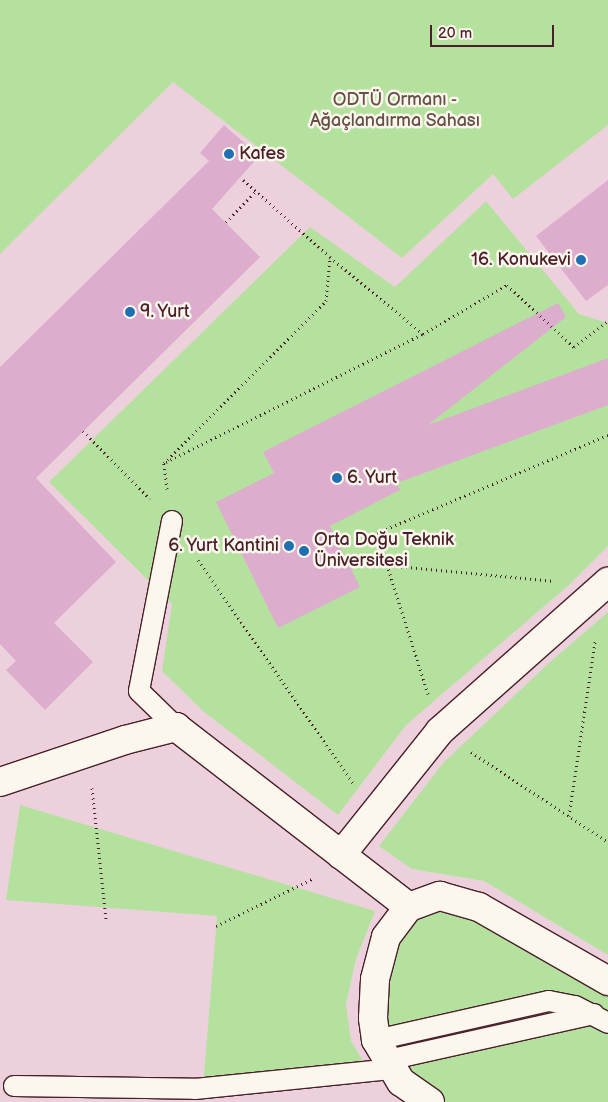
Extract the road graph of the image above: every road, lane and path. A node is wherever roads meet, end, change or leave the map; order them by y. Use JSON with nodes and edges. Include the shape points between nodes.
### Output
{"nodes":[{"id":1,"x":241,"y":178,"type":"dead end"},
{"id":2,"x":256,"y":191,"type":"junction"},
{"id":3,"x":226,"y":222,"type":"dead end"},
{"id":4,"x":330,"y":257,"type":"junction"},
{"id":5,"x":608,"y":321,"type":"edge"},
{"id":6,"x":423,"y":334,"type":"junction"},
{"id":7,"x":83,"y":431,"type":"dead end"},
{"id":8,"x":608,"y":435,"type":"edge"},
{"id":9,"x":164,"y":463,"type":"junction"},
{"id":10,"x":172,"y":521,"type":"junction"},
{"id":11,"x":376,"y":533,"type":"dead end"},
{"id":12,"x":386,"y":565,"type":"dead end"},
{"id":13,"x":606,"y":584,"type":"edge"},
{"id":14,"x":176,"y":727,"type":"junction"},
{"id":15,"x":88,"y":753,"type":"junction"},
{"id":16,"x":0,"y":782,"type":"edge"},
{"id":17,"x":374,"y":814,"type":"junction"},
{"id":18,"x":569,"y":816,"type":"dead end"},
{"id":19,"x":345,"y":858,"type":"junction"},
{"id":20,"x":409,"y":907,"type":"junction"},
{"id":21,"x":106,"y":919,"type":"dead end"},
{"id":22,"x":216,"y":926,"type":"dead end"},
{"id":23,"x":608,"y":981,"type":"edge"},
{"id":24,"x":601,"y":1019,"type":"edge"},
{"id":25,"x":386,"y":1056,"type":"junction"},
{"id":26,"x":14,"y":1086,"type":"dead end"},
{"id":27,"x":430,"y":1102,"type":"edge"}],
"edges":[{"from":1,"to":2,"type":"path"},
{"from":2,"to":3,"type":"path"},
{"from":2,"to":4,"type":"path"},
{"from":4,"to":6,"type":"path"},
{"from":4,"to":9,"type":"path","via":[[326,301]]},
{"from":5,"to":6,"type":"path","via":[[574,347],[507,285]]},
{"from":6,"to":9,"type":"path"},
{"from":7,"to":10,"type":"path"},
{"from":8,"to":11,"type":"path"},
{"from":9,"to":10,"type":"path"},
{"from":10,"to":14,"type":"lane","via":[[139,691]]},
{"from":10,"to":17,"type":"path"},
{"from":12,"to":13,"type":"path"},
{"from":13,"to":17,"type":"street","via":[[440,731]]},
{"from":13,"to":18,"type":"path"},
{"from":14,"to":15,"type":"street"},
{"from":14,"to":19,"type":"street"},
{"from":15,"to":16,"type":"street"},
{"from":15,"to":21,"type":"path"},
{"from":17,"to":19,"type":"street"},
{"from":19,"to":20,"type":"street"},
{"from":19,"to":22,"type":"path"},
{"from":20,"to":23,"type":"street","via":[[440,896],[479,907]]},
{"from":20,"to":25,"type":"street","via":[[386,937],[375,979],[372,1018]]},
{"from":24,"to":25,"type":"lane","via":[[575,1006],[549,1002]]},
{"from":25,"to":26,"type":"lane","via":[[195,1090]]},
{"from":25,"to":27,"type":"street","via":[[401,1082]]}]}
